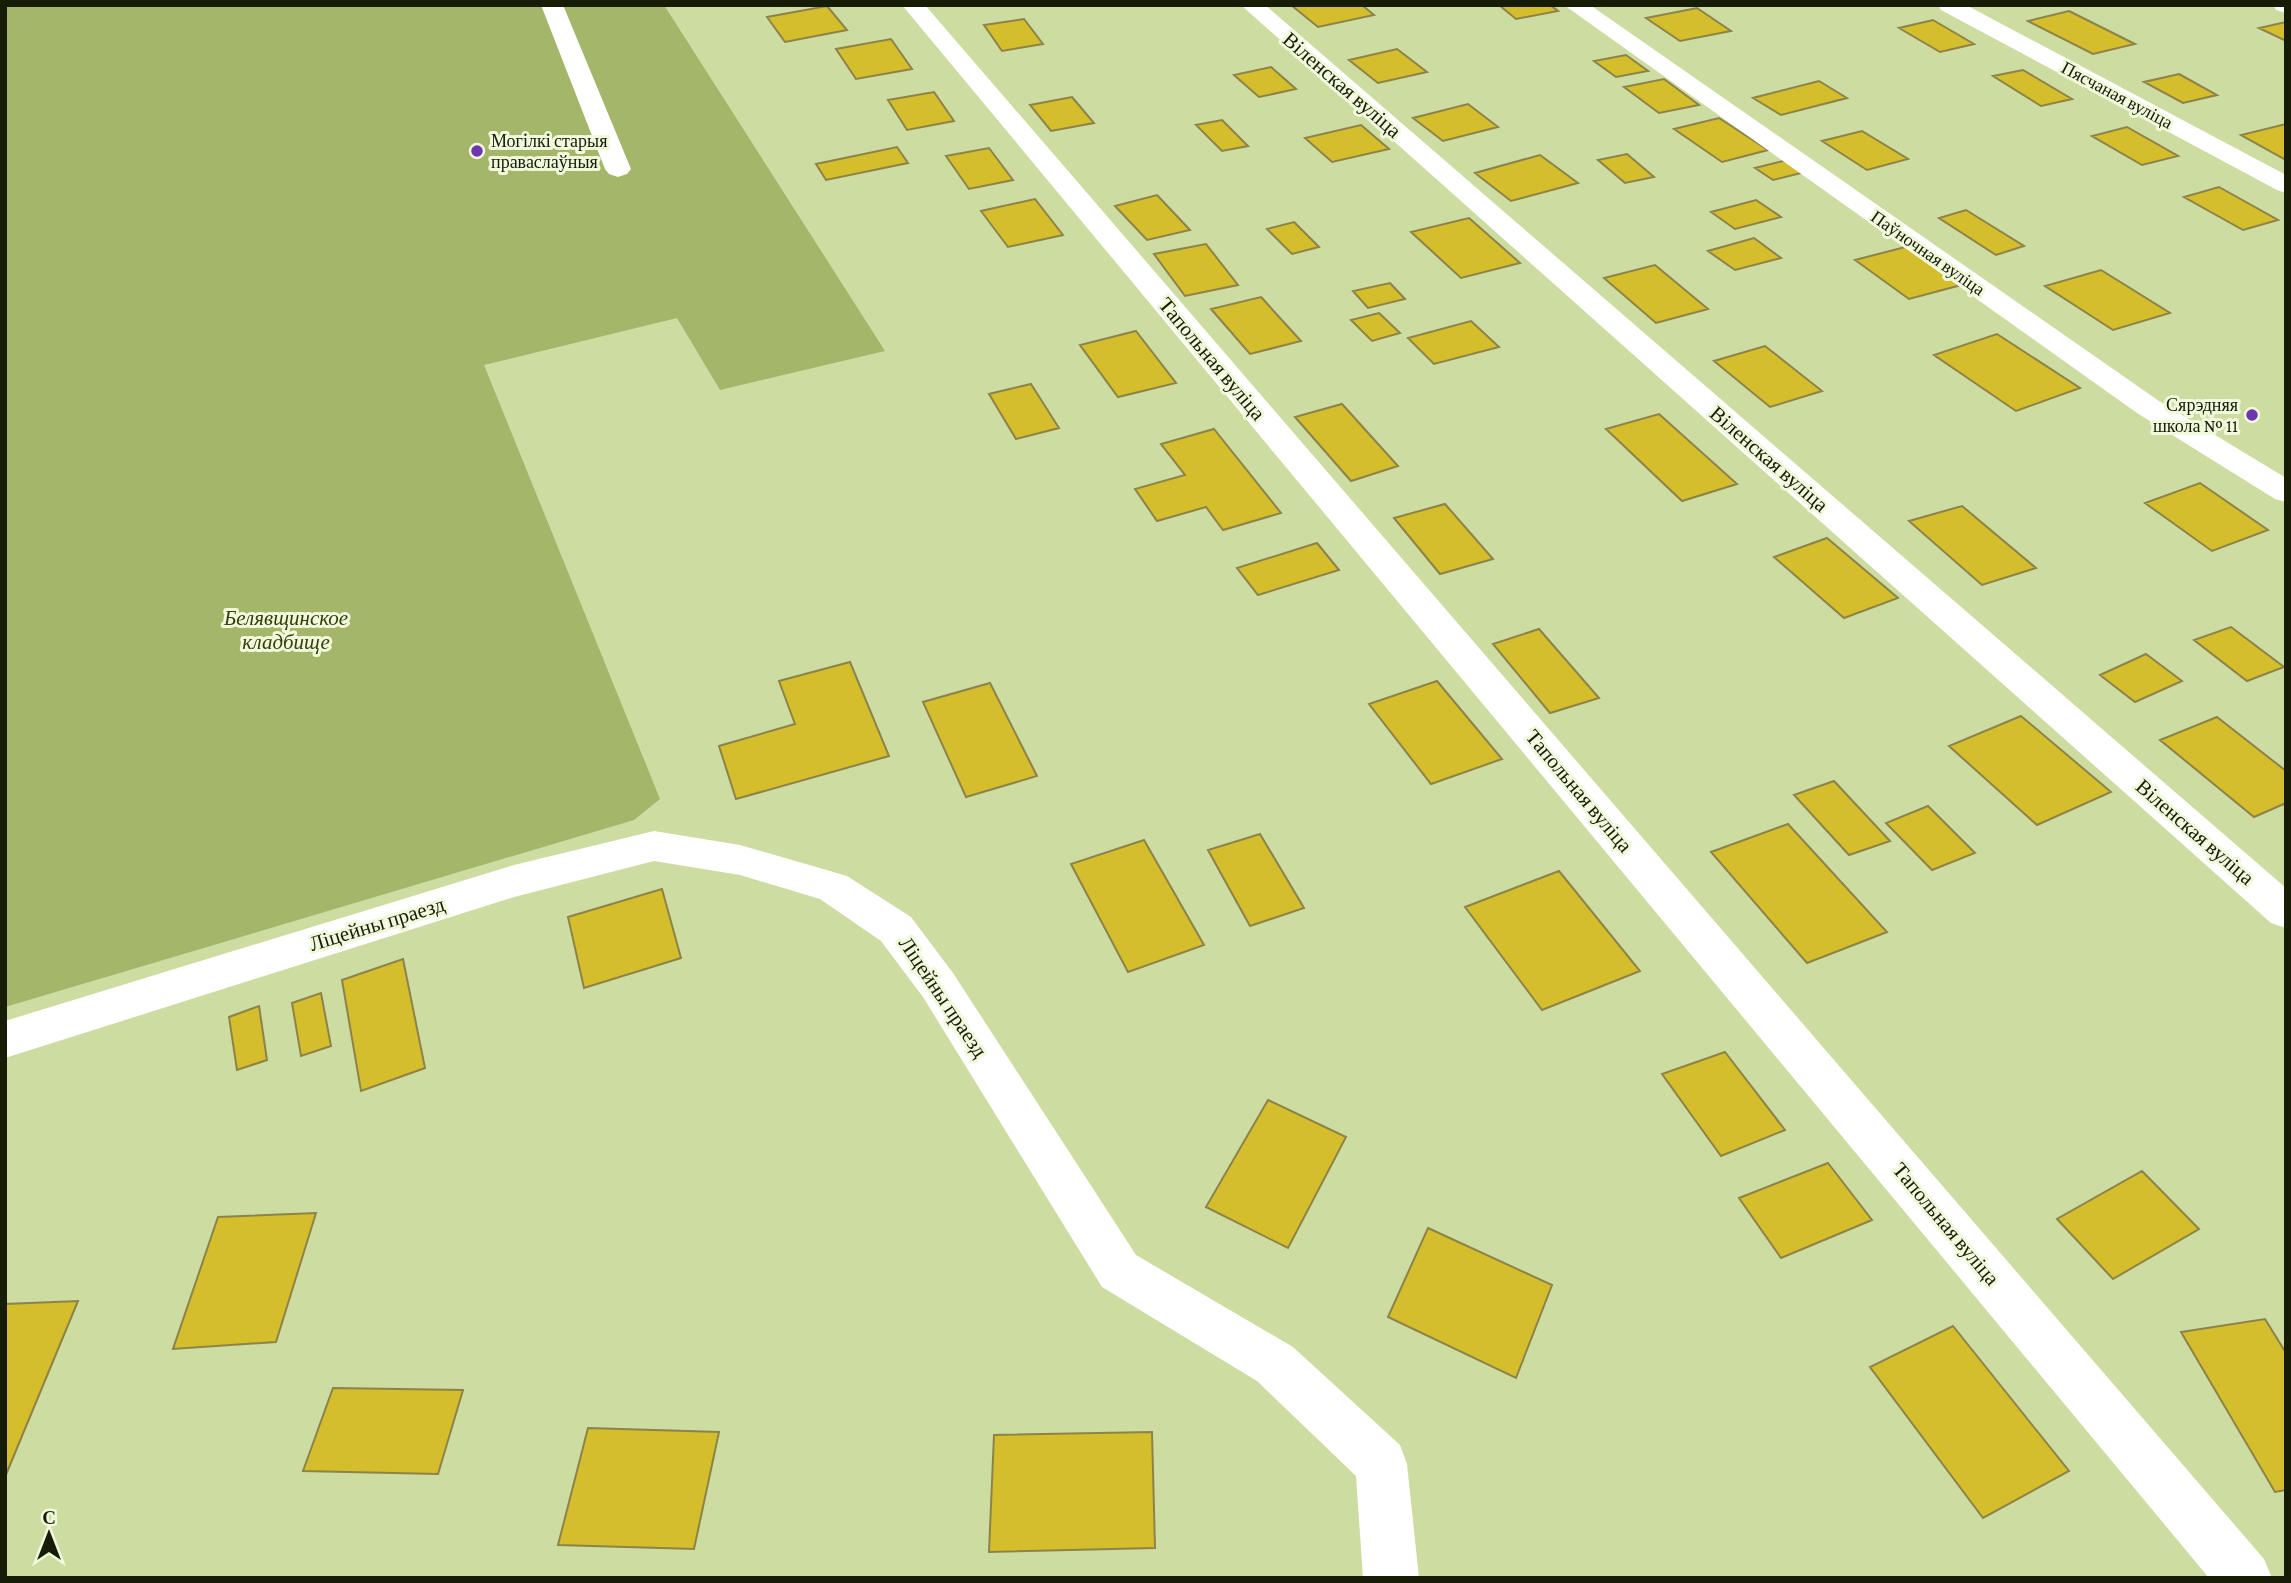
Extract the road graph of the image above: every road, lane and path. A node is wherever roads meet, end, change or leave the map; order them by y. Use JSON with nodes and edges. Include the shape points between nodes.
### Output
{"nodes":[{"id":1,"x":552,"y":5,"type":"edge"},
{"id":2,"x":913,"y":5,"type":"edge"},
{"id":3,"x":1252,"y":5,"type":"edge"},
{"id":4,"x":1575,"y":5,"type":"edge"},
{"id":5,"x":1949,"y":5,"type":"edge"},
{"id":6,"x":618,"y":169,"type":"dead end"},
{"id":7,"x":2286,"y":185,"type":"edge"},
{"id":8,"x":2286,"y":492,"type":"edge"},
{"id":9,"x":2286,"y":912,"type":"edge"},
{"id":10,"x":5,"y":1040,"type":"edge"},
{"id":11,"x":1391,"y":1578,"type":"edge"},
{"id":12,"x":2245,"y":1578,"type":"edge"}],
"edges":[{"from":1,"to":6,"type":"street"},
{"from":2,"to":12,"type":"street","name":"Тапольная вуліца"},
{"from":3,"to":9,"type":"street","name":"Віленская вуліца"},
{"from":4,"to":8,"type":"street","name":"Паўночная вуліца","via":[[2148,407]]},
{"from":5,"to":7,"type":"street","name":"Пясчаная вуліца"},
{"from":10,"to":11,"type":"street","name":"Ліцейны праезд","via":[[514,881],[654,846],[740,860],[833,887],[896,929],[938,985],[1119,1271],[1275,1364],[1381,1464]]}]}
